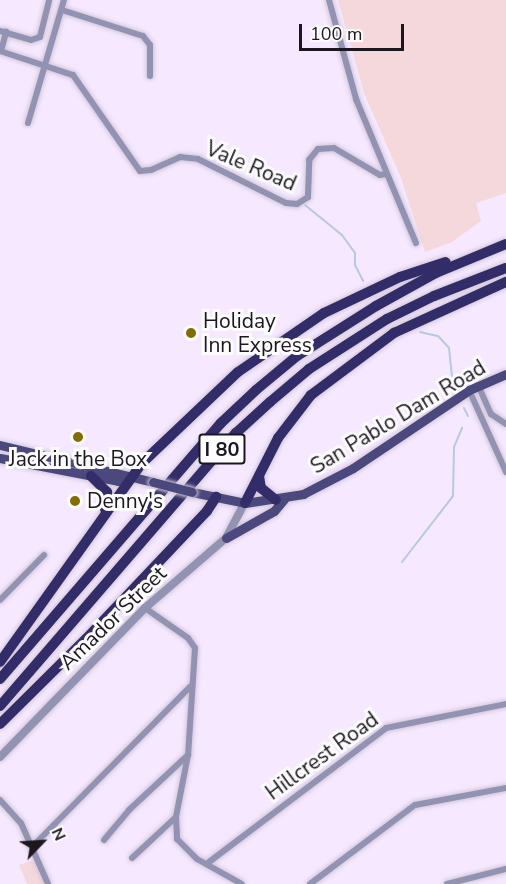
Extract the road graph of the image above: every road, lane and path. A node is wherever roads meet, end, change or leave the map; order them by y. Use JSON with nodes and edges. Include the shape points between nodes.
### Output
{"nodes":[{"id":1,"x":49,"y":0,"type":"edge"},
{"id":2,"x":64,"y":0,"type":"edge"},
{"id":3,"x":329,"y":0,"type":"edge"},
{"id":4,"x":62,"y":10,"type":"junction"},
{"id":5,"x":3,"y":31,"type":"edge"},
{"id":6,"x":1,"y":51,"type":"edge"},
{"id":7,"x":45,"y":64,"type":"junction"},
{"id":8,"x":150,"y":76,"type":"dead end"},
{"id":9,"x":28,"y":123,"type":"dead end"},
{"id":10,"x":386,"y":174,"type":"junction"},
{"id":11,"x":416,"y":243,"type":"dead end"},
{"id":12,"x":505,"y":244,"type":"edge"},
{"id":13,"x":506,"y":268,"type":"edge"},
{"id":14,"x":506,"y":282,"type":"edge"},
{"id":15,"x":506,"y":374,"type":"edge"},
{"id":16,"x":474,"y":387,"type":"junction"},
{"id":17,"x":506,"y":424,"type":"edge"},
{"id":18,"x":0,"y":445,"type":"edge"},
{"id":19,"x":19,"y":449,"type":"junction"},
{"id":20,"x":1,"y":460,"type":"edge"},
{"id":21,"x":506,"y":472,"type":"edge"},
{"id":22,"x":259,"y":475,"type":"junction"},
{"id":23,"x":91,"y":476,"type":"junction"},
{"id":24,"x":132,"y":477,"type":"junction"},
{"id":25,"x":216,"y":497,"type":"junction"},
{"id":26,"x":280,"y":500,"type":"junction"},
{"id":27,"x":246,"y":503,"type":"junction"},
{"id":28,"x":96,"y":529,"type":"junction"},
{"id":29,"x":225,"y":538,"type":"junction"},
{"id":30,"x":44,"y":555,"type":"dead end"},
{"id":31,"x":0,"y":600,"type":"edge"},
{"id":32,"x":145,"y":608,"type":"junction"},
{"id":33,"x":0,"y":662,"type":"edge"},
{"id":34,"x":0,"y":679,"type":"edge"},
{"id":35,"x":190,"y":687,"type":"junction"},
{"id":36,"x":506,"y":704,"type":"edge"},
{"id":37,"x":0,"y":706,"type":"edge"},
{"id":38,"x":0,"y":724,"type":"edge"},
{"id":39,"x":188,"y":755,"type":"junction"},
{"id":40,"x":0,"y":757,"type":"edge"},
{"id":41,"x":506,"y":788,"type":"edge"},
{"id":42,"x":0,"y":800,"type":"edge"},
{"id":43,"x":176,"y":817,"type":"junction"},
{"id":44,"x":104,"y":840,"type":"dead end"},
{"id":45,"x":32,"y":847,"type":"junction"},
{"id":46,"x":132,"y":858,"type":"dead end"},
{"id":47,"x":209,"y":862,"type":"junction"},
{"id":48,"x":506,"y":869,"type":"edge"},
{"id":49,"x":471,"y":877,"type":"junction"},
{"id":50,"x":48,"y":884,"type":"edge"},
{"id":51,"x":242,"y":884,"type":"edge"},
{"id":52,"x":310,"y":884,"type":"edge"},
{"id":53,"x":447,"y":884,"type":"edge"},
{"id":54,"x":476,"y":884,"type":"edge"}],
"edges":[{"from":1,"to":5,"type":"street","via":[[40,37],[31,40]]},
{"from":2,"to":4,"type":"street"},
{"from":3,"to":10,"type":"street","via":[[345,67]]},
{"from":4,"to":7,"type":"street"},
{"from":4,"to":8,"type":"street","via":[[143,36],[150,45]]},
{"from":5,"to":6,"type":"street"},
{"from":6,"to":7,"type":"street","name":"Vale Road"},
{"from":7,"to":9,"type":"street"},
{"from":7,"to":10,"type":"street","name":"Vale Road","via":[[73,75],[87,90],[140,171],[180,157],[198,159],[286,203],[297,204],[308,197],[309,160],[318,149],[334,148],[380,176]]},
{"from":10,"to":11,"type":"street"},
{"from":12,"to":24,"type":"highway","via":[[400,277],[285,336],[192,414]]},
{"from":12,"to":34,"type":"highway","number":"I 80","via":[[436,273],[347,323],[256,390],[221,423]]},
{"from":13,"to":37,"type":"highway","number":"I 80","via":[[387,319],[309,369],[270,402],[236,433]]},
{"from":14,"to":22,"type":"highway","via":[[394,333],[353,362],[311,395],[289,421]]},
{"from":15,"to":16,"type":"main road","name":"San Pablo Dam Road"},
{"from":16,"to":17,"type":"street","via":[[491,414]]},
{"from":16,"to":21,"type":"street"},
{"from":16,"to":26,"type":"main road","name":"San Pablo Dam Road","via":[[324,485]]},
{"from":18,"to":19,"type":"main road","name":"San Pablo Dam Road"},
{"from":19,"to":20,"type":"street"},
{"from":19,"to":24,"type":"main road","name":"San Pablo Dam Road"},
{"from":20,"to":23,"type":"main road","name":"San Pablo Dam Road"},
{"from":22,"to":26,"type":"highway","via":[[261,488]]},
{"from":22,"to":27,"type":"highway"},
{"from":23,"to":24,"type":"main road","name":"San Pablo Dam Road","via":[[118,481]]},
{"from":23,"to":28,"type":"highway","via":[[108,492],[109,500]]},
{"from":24,"to":25,"type":"main road","name":"San Pablo Dam Road","bridge":true},
{"from":24,"to":28,"type":"highway"},
{"from":25,"to":27,"type":"main road","name":"San Pablo Dam Road"},
{"from":25,"to":38,"type":"highway","via":[[86,639]]},
{"from":26,"to":27,"type":"main road","name":"San Pablo Dam Road"},
{"from":26,"to":29,"type":"main road","via":[[274,511]]},
{"from":27,"to":29,"type":"street","name":"Amador Street"},
{"from":28,"to":33,"type":"highway"},
{"from":29,"to":32,"type":"street","name":"Amador Street"},
{"from":30,"to":31,"type":"street"},
{"from":32,"to":35,"type":"street","via":[[188,638],[195,648]]},
{"from":32,"to":40,"type":"street","name":"Amador Street"},
{"from":35,"to":39,"type":"street"},
{"from":35,"to":45,"type":"street"},
{"from":36,"to":47,"type":"street","name":"Hillcrest Road","via":[[386,728]]},
{"from":39,"to":43,"type":"street"},
{"from":39,"to":44,"type":"street","via":[[129,810]]},
{"from":41,"to":52,"type":"street","via":[[415,805]]},
{"from":42,"to":45,"type":"street","via":[[21,823]]},
{"from":43,"to":46,"type":"street"},
{"from":43,"to":47,"type":"street","via":[[177,839],[186,850]]},
{"from":45,"to":50,"type":"street"},
{"from":47,"to":51,"type":"street"},
{"from":48,"to":49,"type":"street"},
{"from":49,"to":53,"type":"street"},
{"from":49,"to":54,"type":"street"}]}
